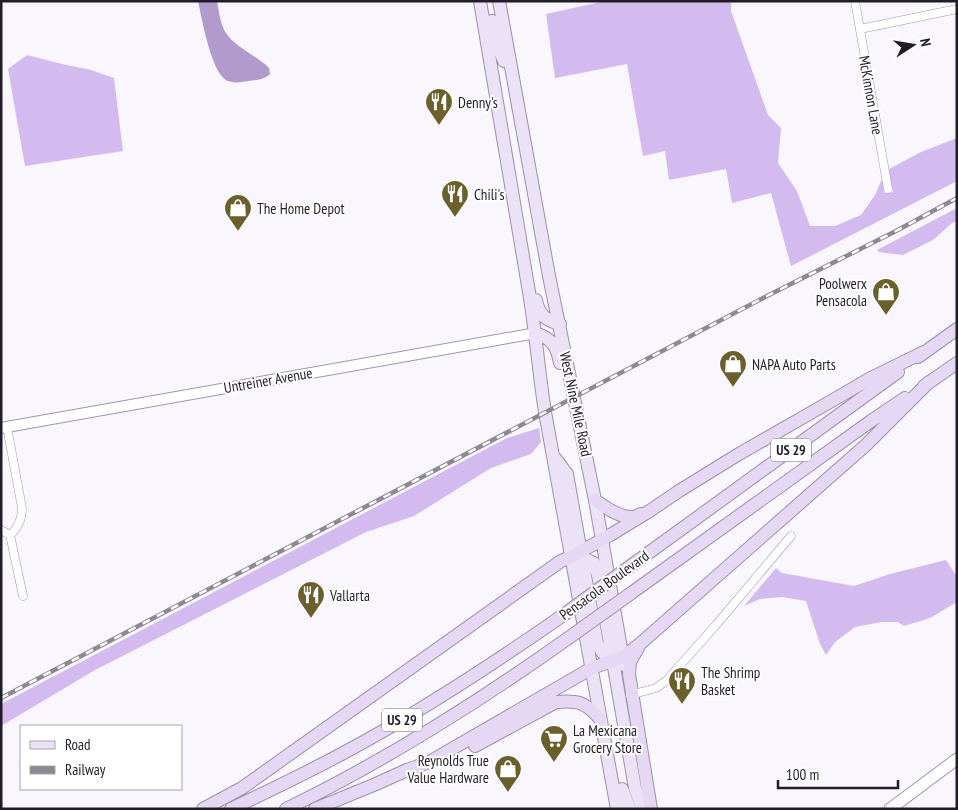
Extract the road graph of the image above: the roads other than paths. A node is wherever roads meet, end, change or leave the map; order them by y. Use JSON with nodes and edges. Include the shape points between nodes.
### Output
{"nodes":[{"id":1,"x":480,"y":1,"type":"edge"},
{"id":2,"x":488,"y":1,"type":"edge"},
{"id":3,"x":499,"y":1,"type":"edge"},
{"id":4,"x":855,"y":1,"type":"edge"},
{"id":5,"x":957,"y":9,"type":"edge"},
{"id":6,"x":860,"y":29,"type":"junction"},
{"id":7,"x":515,"y":89,"type":"junction"},
{"id":8,"x":888,"y":189,"type":"dead end"},
{"id":9,"x":519,"y":229,"type":"junction"},
{"id":10,"x":560,"y":324,"type":"junction"},
{"id":11,"x":957,"y":329,"type":"edge"},
{"id":12,"x":536,"y":333,"type":"junction"},
{"id":13,"x":924,"y":352,"type":"junction"},
{"id":14,"x":957,"y":363,"type":"edge"},
{"id":15,"x":929,"y":382,"type":"junction"},
{"id":16,"x":572,"y":390,"type":"junction"},
{"id":17,"x":4,"y":427,"type":"edge"},
{"id":18,"x":595,"y":500,"type":"junction"},
{"id":19,"x":648,"y":512,"type":"junction"},
{"id":20,"x":1,"y":530,"type":"edge"},
{"id":21,"x":10,"y":535,"type":"junction"},
{"id":22,"x":791,"y":536,"type":"dead end"},
{"id":23,"x":602,"y":540,"type":"junction"},
{"id":24,"x":578,"y":556,"type":"junction"},
{"id":25,"x":23,"y":596,"type":"dead end"},
{"id":26,"x":641,"y":643,"type":"junction"},
{"id":27,"x":616,"y":658,"type":"junction"},
{"id":28,"x":592,"y":668,"type":"junction"},
{"id":29,"x":630,"y":695,"type":"junction"},
{"id":30,"x":600,"y":719,"type":"junction"},
{"id":31,"x":604,"y":743,"type":"junction"},
{"id":32,"x":957,"y":759,"type":"edge"},
{"id":33,"x":431,"y":761,"type":"junction"},
{"id":34,"x":622,"y":789,"type":"junction"},
{"id":35,"x":203,"y":809,"type":"edge"},
{"id":36,"x":232,"y":809,"type":"edge"},
{"id":37,"x":286,"y":809,"type":"edge"},
{"id":38,"x":315,"y":809,"type":"edge"},
{"id":39,"x":617,"y":809,"type":"edge"},
{"id":40,"x":626,"y":809,"type":"edge"},
{"id":41,"x":630,"y":809,"type":"edge"},
{"id":42,"x":644,"y":809,"type":"edge"},
{"id":43,"x":651,"y":809,"type":"edge"},
{"id":44,"x":890,"y":809,"type":"edge"}],
"edges":[{"from":1,"to":9,"type":"main road","name":"West Nine Mile Road"},
{"from":2,"to":7,"type":"main road","via":[[494,36]]},
{"from":3,"to":7,"type":"main road","name":"West Nine Mile Road"},
{"from":4,"to":6,"type":"street","name":"McKinnon Lane"},
{"from":5,"to":6,"type":"street"},
{"from":6,"to":8,"type":"street","name":"McKinnon Lane"},
{"from":7,"to":10,"type":"main road","name":"West Nine Mile Road"},
{"from":9,"to":10,"type":"main road","via":[[527,239],[539,311],[548,321]]},
{"from":9,"to":12,"type":"main road","name":"West Nine Mile Road"},
{"from":10,"to":16,"type":"main road","name":"West Nine Mile Road"},
{"from":11,"to":13,"type":"highway","name":"Pensacola Boulevard","number":"US 29"},
{"from":12,"to":16,"type":"main road","via":[[552,342],[558,352],[564,380]]},
{"from":12,"to":17,"type":"street","name":"Untreiner Avenue"},
{"from":12,"to":24,"type":"main road","name":"West Nine Mile Road","via":[[553,456],[566,474]]},
{"from":13,"to":19,"type":"highway","via":[[739,454]]},
{"from":13,"to":36,"type":"highway","name":"Pensacola Boulevard","number":"US 29","bridge":true,"via":[[481,672],[347,752]]},
{"from":14,"to":15,"type":"highway","name":"Pensacola Boulevard","number":"US 29"},
{"from":15,"to":26,"type":"highway","via":[[866,445]]},
{"from":15,"to":37,"type":"highway","name":"Pensacola Boulevard","number":"US 29","bridge":true,"via":[[464,710],[354,775]]},
{"from":16,"to":18,"type":"main road","name":"West Nine Mile Road"},
{"from":17,"to":21,"type":"street","via":[[22,508],[18,526]]},
{"from":18,"to":19,"type":"highway","via":[[609,510],[632,517]]},
{"from":18,"to":23,"type":"main road","name":"West Nine Mile Road"},
{"from":19,"to":23,"type":"highway"},
{"from":20,"to":21,"type":"street"},
{"from":21,"to":25,"type":"street"},
{"from":22,"to":29,"type":"street","via":[[667,680],[656,688]]},
{"from":23,"to":24,"type":"highway"},
{"from":23,"to":27,"type":"main road","name":"West Nine Mile Road"},
{"from":24,"to":27,"type":"main road","via":[[597,643],[602,653]]},
{"from":24,"to":28,"type":"main road"},
{"from":24,"to":35,"type":"highway","via":[[562,561],[242,788]]},
{"from":26,"to":27,"type":"highway"},
{"from":26,"to":29,"type":"highway","via":[[630,662]]},
{"from":27,"to":28,"type":"highway"},
{"from":27,"to":29,"type":"main road","name":"West Nine Mile Road"},
{"from":27,"to":42,"type":"main road","via":[[635,788]]},
{"from":28,"to":30,"type":"main road"},
{"from":28,"to":33,"type":"highway"},
{"from":29,"to":42,"type":"main road","name":"West Nine Mile Road"},
{"from":29,"to":43,"type":"highway"},
{"from":30,"to":31,"type":"main road"},
{"from":30,"to":33,"type":"highway","via":[[580,702],[556,702],[469,749]]},
{"from":31,"to":34,"type":"main road","via":[[615,757]]},
{"from":31,"to":39,"type":"main road"},
{"from":32,"to":44,"type":"main road"},
{"from":33,"to":38,"type":"highway"},
{"from":34,"to":40,"type":"main road"},
{"from":34,"to":41,"type":"main road"}]}
